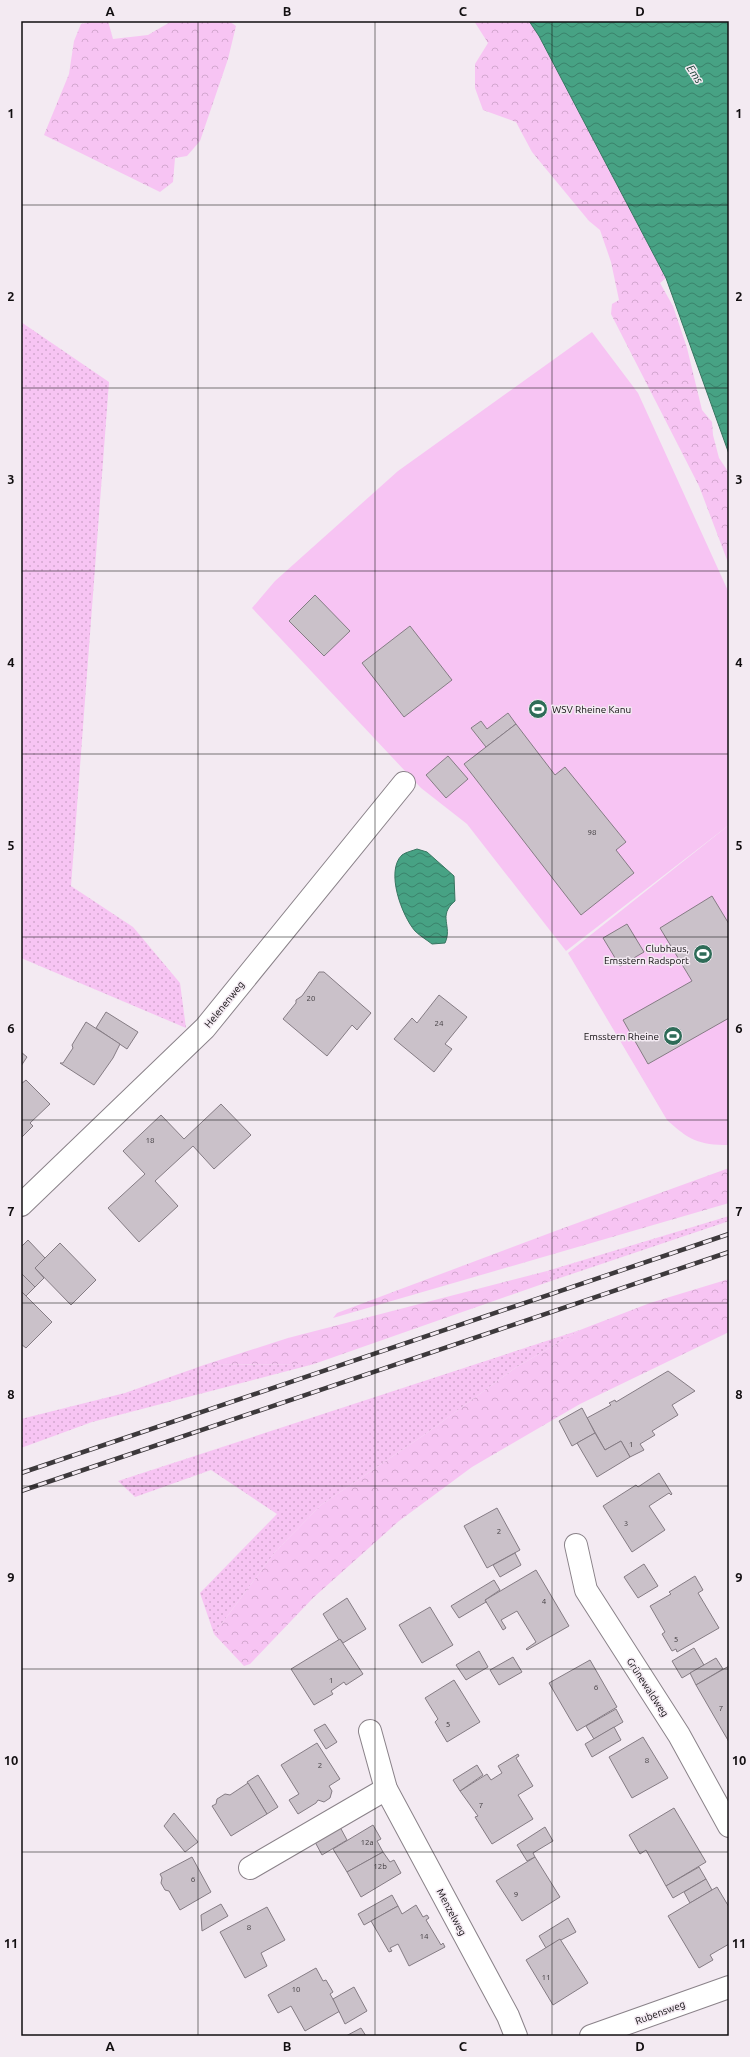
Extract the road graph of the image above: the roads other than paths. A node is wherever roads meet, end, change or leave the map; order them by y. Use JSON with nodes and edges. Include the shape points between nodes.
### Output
{"nodes":[{"id":1,"x":404,"y":784,"type":"dead end"},
{"id":2,"x":21,"y":1205,"type":"edge"},
{"id":3,"x":576,"y":1545,"type":"dead end"},
{"id":4,"x":370,"y":1731,"type":"dead end"},
{"id":5,"x":386,"y":1789,"type":"junction"},
{"id":6,"x":729,"y":1826,"type":"edge"},
{"id":7,"x":250,"y":1868,"type":"dead end"},
{"id":8,"x":729,"y":1987,"type":"edge"},
{"id":9,"x":516,"y":2036,"type":"edge"},
{"id":10,"x":591,"y":2036,"type":"edge"}],
"edges":[{"from":1,"to":2,"type":"street","name":"Helenenweg","via":[[205,1028]]},
{"from":3,"to":6,"type":"street","name":"Grünewaldweg","via":[[586,1590],[679,1735]]},
{"from":4,"to":5,"type":"street","name":"Menzelweg"},
{"from":5,"to":7,"type":"street"},
{"from":5,"to":9,"type":"street","name":"Menzelweg"},
{"from":8,"to":10,"type":"street","name":"Rubensweg"}]}
